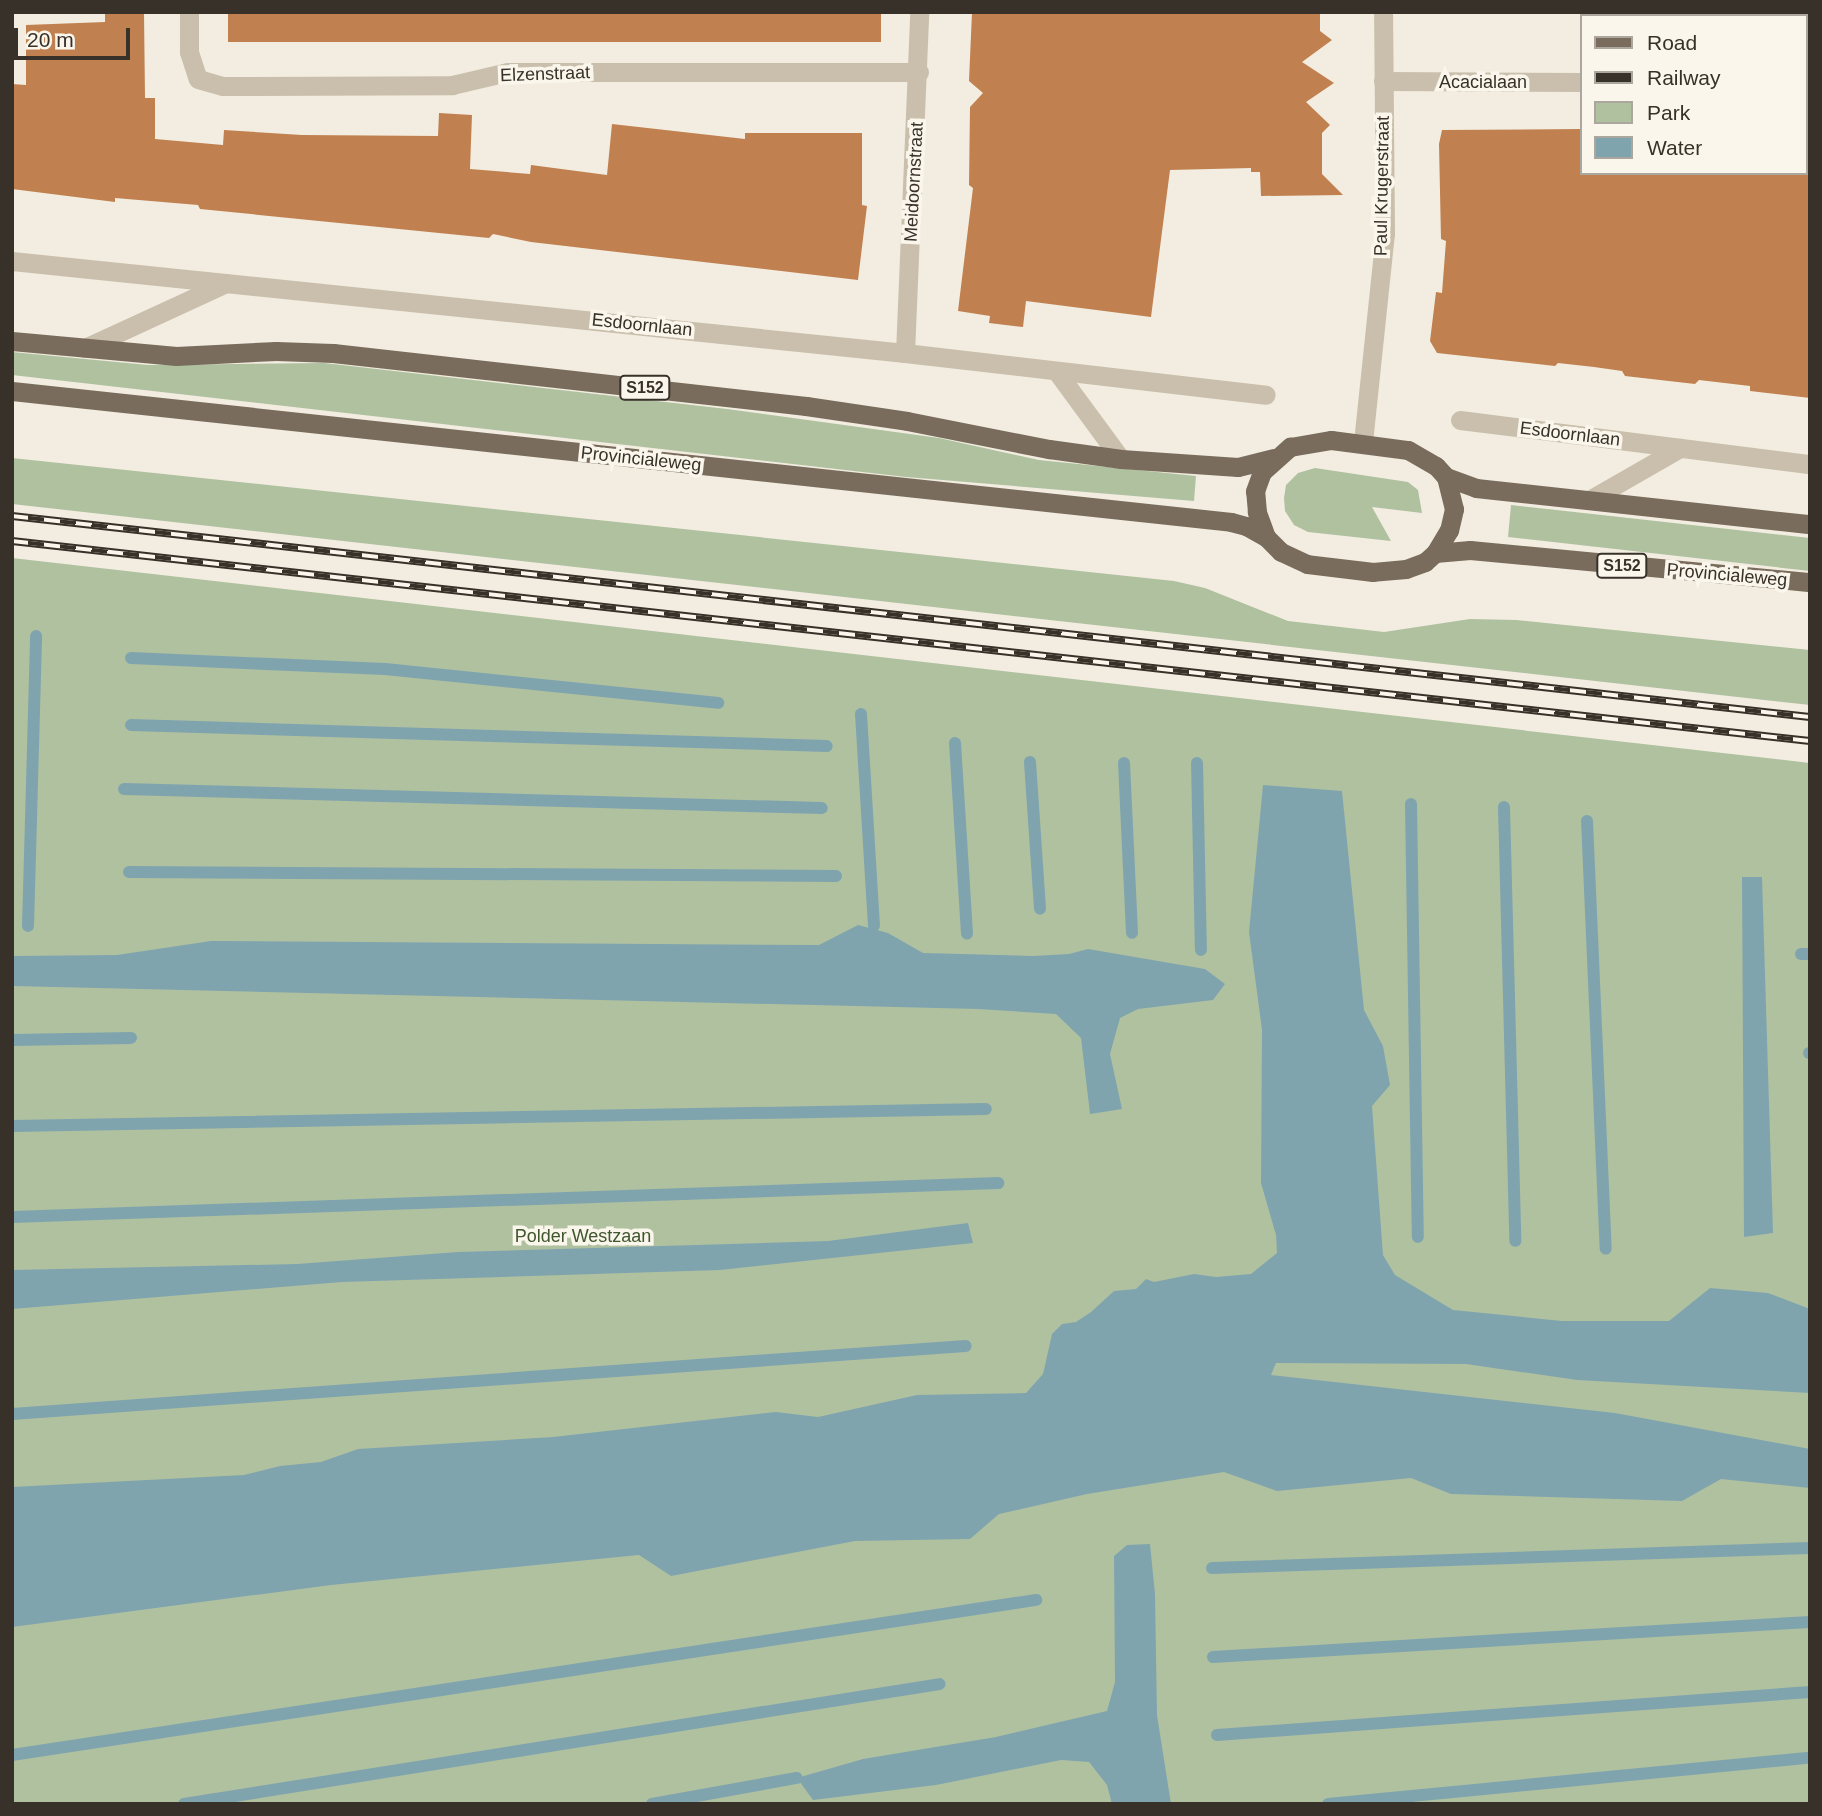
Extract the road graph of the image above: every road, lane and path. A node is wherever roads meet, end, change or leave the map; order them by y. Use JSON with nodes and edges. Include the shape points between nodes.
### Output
{"nodes":[{"id":1,"x":189,"y":12,"type":"edge"},
{"id":2,"x":919,"y":12,"type":"edge"},
{"id":3,"x":1383,"y":12,"type":"edge"},
{"id":4,"x":919,"y":72,"type":"junction"},
{"id":5,"x":1383,"y":81,"type":"junction"},
{"id":6,"x":1580,"y":82,"type":"edge"},
{"id":7,"x":12,"y":261,"type":"edge"},
{"id":8,"x":226,"y":283,"type":"junction"},
{"id":9,"x":12,"y":341,"type":"edge"},
{"id":10,"x":85,"y":348,"type":"junction"},
{"id":11,"x":905,"y":352,"type":"junction"},
{"id":12,"x":1057,"y":372,"type":"junction"},
{"id":13,"x":12,"y":391,"type":"edge"},
{"id":14,"x":1266,"y":395,"type":"dead end"},
{"id":15,"x":1460,"y":420,"type":"dead end"},
{"id":16,"x":1363,"y":442,"type":"junction"},
{"id":17,"x":1680,"y":448,"type":"junction"},
{"id":18,"x":1274,"y":458,"type":"junction"},
{"id":19,"x":1121,"y":459,"type":"junction"},
{"id":20,"x":1810,"y":464,"type":"edge"},
{"id":21,"x":1446,"y":477,"type":"junction"},
{"id":22,"x":1591,"y":499,"type":"junction"},
{"id":23,"x":1810,"y":524,"type":"edge"},
{"id":24,"x":1266,"y":537,"type":"junction"},
{"id":25,"x":1435,"y":553,"type":"junction"},
{"id":26,"x":1810,"y":582,"type":"edge"}],
"edges":[{"from":1,"to":4,"type":"street","name":"Elzenstraat","via":[[189,52],[198,79],[222,86],[452,85],[508,72]]},
{"from":2,"to":4,"type":"street","name":"Meidoornstraat"},
{"from":3,"to":5,"type":"street","name":"Paul Krugerstraat"},
{"from":4,"to":11,"type":"street","name":"Meidoornstraat"},
{"from":5,"to":6,"type":"street","name":"Acacialaan"},
{"from":5,"to":16,"type":"street","name":"Paul Krugerstraat","via":[[1385,234]]},
{"from":7,"to":8,"type":"street","name":"Esdoornlaan"},
{"from":8,"to":10,"type":"street"},
{"from":8,"to":11,"type":"street","name":"Esdoornlaan"},
{"from":9,"to":10,"type":"main road","number":"S152"},
{"from":10,"to":19,"type":"main road","number":"S152","via":[[176,356],[332,353],[806,406]]},
{"from":11,"to":12,"type":"street","name":"Esdoornlaan"},
{"from":12,"to":14,"type":"street","name":"Esdoornlaan"},
{"from":12,"to":19,"type":"street"},
{"from":13,"to":24,"type":"main road","name":"Provincialeweg","number":"S152","via":[[1231,522]]},
{"from":15,"to":17,"type":"street","name":"Esdoornlaan"},
{"from":16,"to":18,"type":"main road","number":"S152","via":[[1310,441]]},
{"from":16,"to":21,"type":"main road","number":"S152","via":[[1408,450]]},
{"from":17,"to":20,"type":"street","name":"Esdoornlaan"},
{"from":17,"to":22,"type":"street"},
{"from":18,"to":19,"type":"main road","number":"S152","via":[[1238,467]]},
{"from":18,"to":24,"type":"main road","via":[[1255,491]]},
{"from":21,"to":22,"type":"main road","number":"S152","via":[[1476,488]]},
{"from":21,"to":25,"type":"main road","via":[[1454,509],[1449,530]]},
{"from":22,"to":23,"type":"main road","number":"S152"},
{"from":24,"to":25,"type":"main road","number":"S152","via":[[1281,552],[1307,564],[1373,572],[1406,569]]},
{"from":25,"to":26,"type":"main road","name":"Provincialeweg","number":"S152","via":[[1470,550]]}]}
